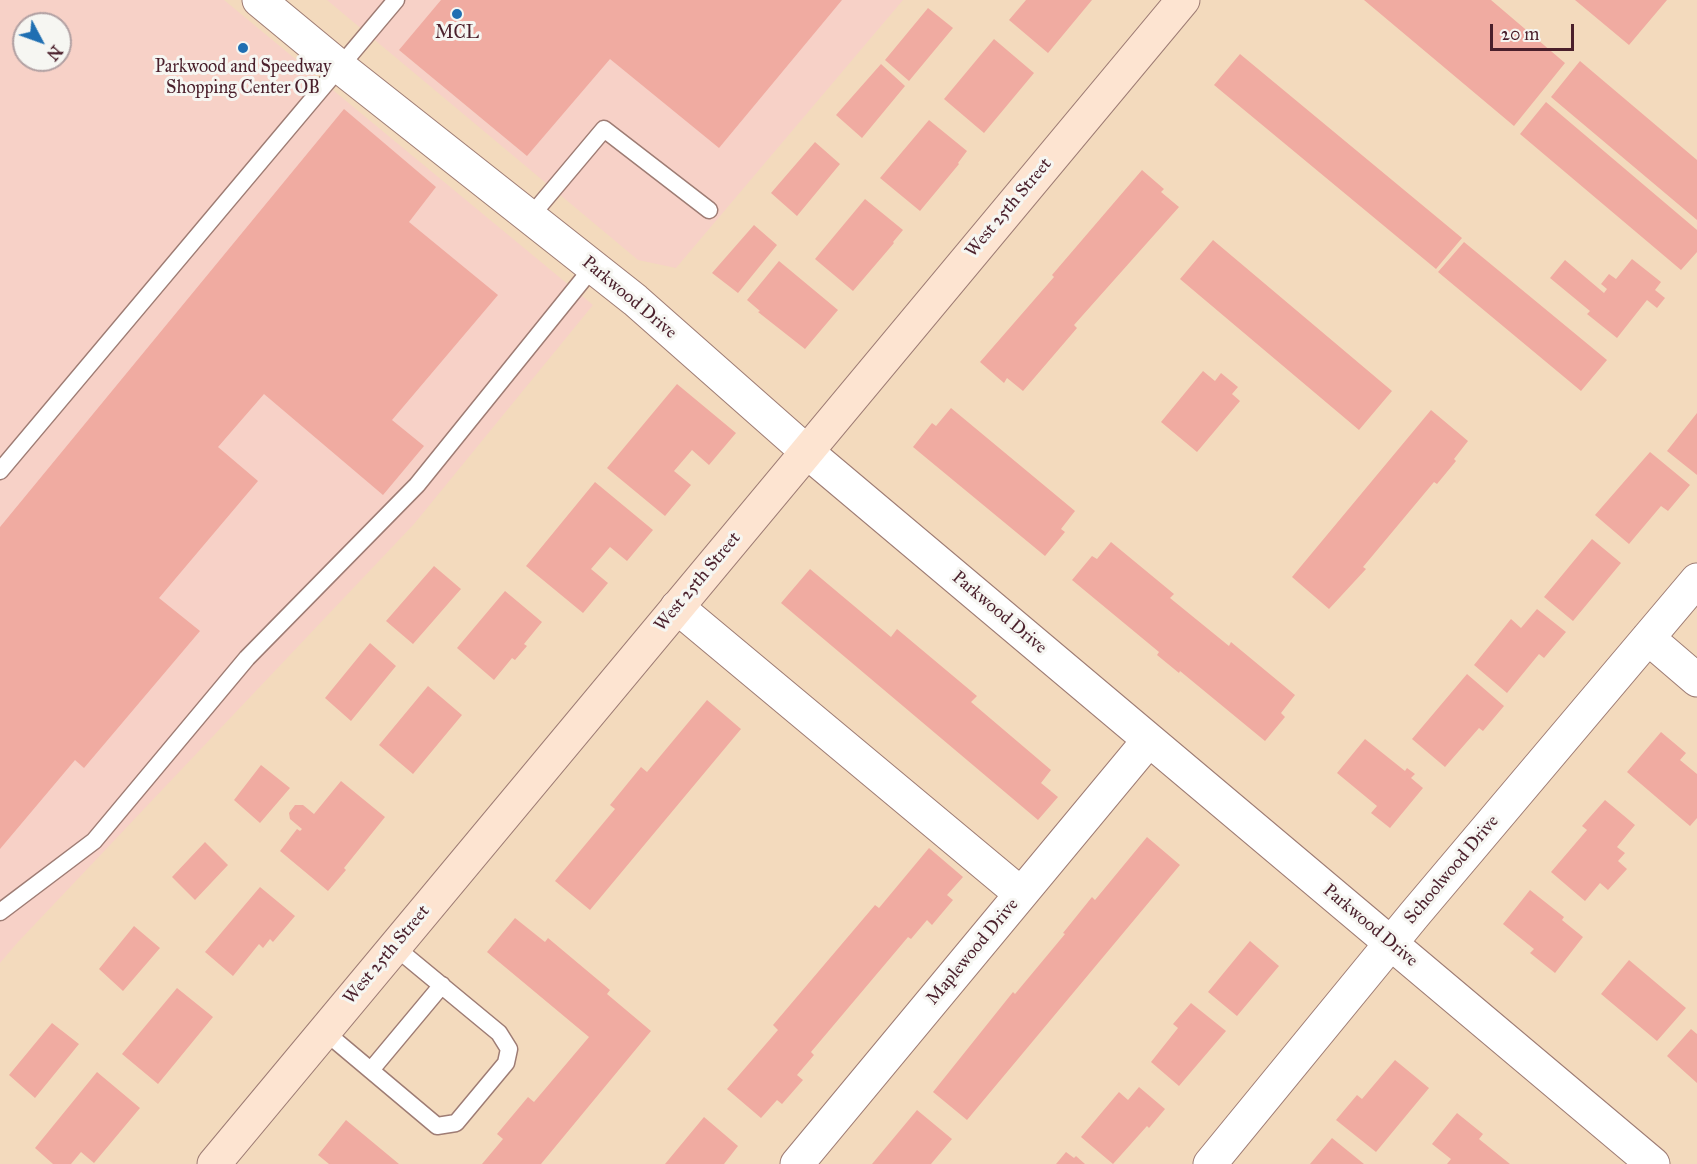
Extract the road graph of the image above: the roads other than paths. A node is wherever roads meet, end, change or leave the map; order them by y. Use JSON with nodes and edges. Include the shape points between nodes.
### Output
{"nodes":[{"id":1,"x":259,"y":0,"type":"edge"},
{"id":2,"x":396,"y":0,"type":"edge"},
{"id":3,"x":1183,"y":0,"type":"edge"},
{"id":4,"x":340,"y":67,"type":"junction"},
{"id":5,"x":709,"y":210,"type":"dead end"},
{"id":6,"x":530,"y":217,"type":"junction"},
{"id":7,"x":593,"y":267,"type":"junction"},
{"id":8,"x":806,"y":451,"type":"junction"},
{"id":9,"x":0,"y":471,"type":"edge"},
{"id":10,"x":1697,"y":580,"type":"edge"},
{"id":11,"x":677,"y":607,"type":"junction"},
{"id":12,"x":1648,"y":638,"type":"junction"},
{"id":13,"x":1697,"y":680,"type":"edge"},
{"id":14,"x":1149,"y":740,"type":"junction"},
{"id":15,"x":1021,"y":894,"type":"junction"},
{"id":16,"x":0,"y":912,"type":"edge"},
{"id":17,"x":1391,"y":944,"type":"junction"},
{"id":18,"x":395,"y":947,"type":"junction"},
{"id":19,"x":442,"y":985,"type":"junction"},
{"id":20,"x":324,"y":1031,"type":"junction"},
{"id":21,"x":370,"y":1070,"type":"junction"},
{"id":22,"x":214,"y":1164,"type":"edge"},
{"id":23,"x":797,"y":1164,"type":"edge"},
{"id":24,"x":1210,"y":1164,"type":"edge"},
{"id":25,"x":1653,"y":1164,"type":"edge"}],
"edges":[{"from":1,"to":4,"type":"street","name":"Parkwood Drive"},
{"from":2,"to":4,"type":"lane"},
{"from":3,"to":8,"type":"street","name":"West 25th Street"},
{"from":4,"to":6,"type":"street","name":"Parkwood Drive"},
{"from":4,"to":9,"type":"lane"},
{"from":5,"to":6,"type":"lane","via":[[604,129]]},
{"from":6,"to":7,"type":"street","name":"Parkwood Drive"},
{"from":7,"to":8,"type":"street","name":"Parkwood Drive"},
{"from":7,"to":16,"type":"lane","via":[[417,485],[247,658],[94,841]]},
{"from":8,"to":11,"type":"street","name":"West 25th Street"},
{"from":8,"to":14,"type":"street","name":"Parkwood Drive"},
{"from":10,"to":12,"type":"street","name":"Schoolwood Drive"},
{"from":11,"to":15,"type":"street"},
{"from":11,"to":18,"type":"street","name":"West 25th Street"},
{"from":12,"to":13,"type":"street"},
{"from":12,"to":17,"type":"street","name":"Schoolwood Drive"},
{"from":14,"to":15,"type":"street","name":"Maplewood Drive"},
{"from":14,"to":17,"type":"street","name":"Parkwood Drive"},
{"from":15,"to":23,"type":"street","name":"Maplewood Drive"},
{"from":17,"to":24,"type":"street","name":"Schoolwood Drive"},
{"from":17,"to":25,"type":"street","name":"Parkwood Drive"},
{"from":18,"to":19,"type":"lane"},
{"from":18,"to":20,"type":"street","name":"West 25th Street"},
{"from":19,"to":21,"type":"lane"},
{"from":19,"to":21,"type":"lane","via":[[499,1032],[509,1049],[506,1063],[456,1123],[437,1126]]},
{"from":20,"to":21,"type":"lane"},
{"from":20,"to":22,"type":"street","name":"West 25th Street"}]}
